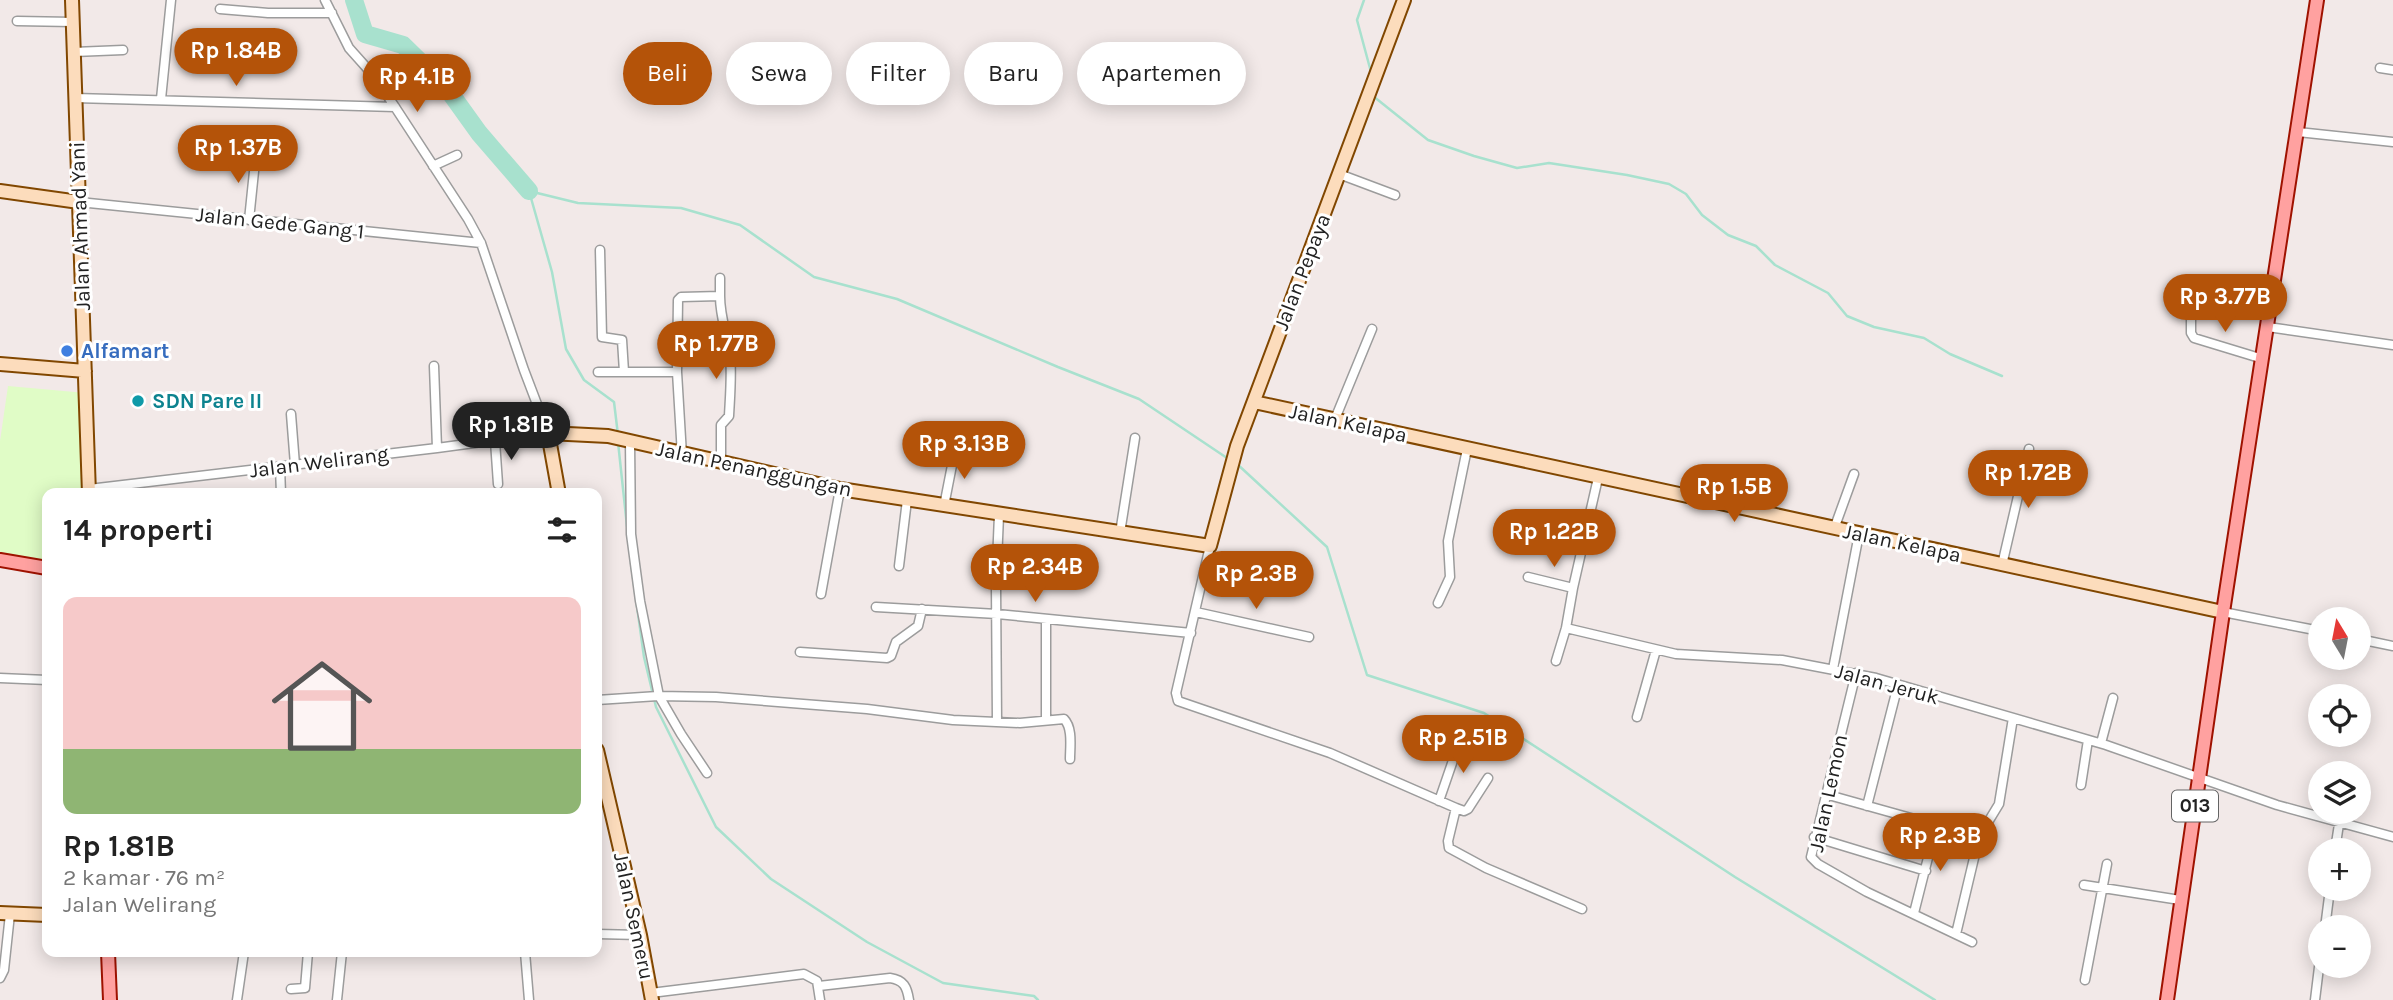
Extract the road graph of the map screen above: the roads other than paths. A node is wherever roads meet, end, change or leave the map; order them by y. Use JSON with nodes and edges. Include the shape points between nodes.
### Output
{"nodes":[{"id":1,"x":72,"y":0,"type":"edge"},
{"id":2,"x":171,"y":0,"type":"edge"},
{"id":3,"x":325,"y":0,"type":"edge"},
{"id":4,"x":1404,"y":0,"type":"edge"},
{"id":5,"x":2317,"y":0,"type":"edge"},
{"id":6,"x":220,"y":9,"type":"dead end"},
{"id":7,"x":332,"y":13,"type":"junction"},
{"id":8,"x":17,"y":21,"type":"dead end"},
{"id":9,"x":73,"y":22,"type":"junction"},
{"id":10,"x":123,"y":50,"type":"dead end"},
{"id":11,"x":74,"y":51,"type":"junction"},
{"id":12,"x":2380,"y":68,"type":"dead end"},
{"id":13,"x":2393,"y":70,"type":"edge"},
{"id":14,"x":75,"y":98,"type":"junction"},
{"id":15,"x":161,"y":99,"type":"junction"},
{"id":16,"x":395,"y":107,"type":"junction"},
{"id":17,"x":2298,"y":132,"type":"junction"},
{"id":18,"x":2393,"y":142,"type":"edge"},
{"id":19,"x":256,"y":152,"type":"dead end"},
{"id":20,"x":457,"y":155,"type":"dead end"},
{"id":21,"x":433,"y":166,"type":"junction"},
{"id":22,"x":1339,"y":174,"type":"junction"},
{"id":23,"x":0,"y":191,"type":"edge"},
{"id":24,"x":1395,"y":195,"type":"dead end"},
{"id":25,"x":79,"y":202,"type":"junction"},
{"id":26,"x":249,"y":220,"type":"junction"},
{"id":27,"x":481,"y":243,"type":"junction"},
{"id":28,"x":600,"y":250,"type":"dead end"},
{"id":29,"x":720,"y":278,"type":"dead end"},
{"id":30,"x":720,"y":296,"type":"junction"},
{"id":31,"x":2191,"y":306,"type":"dead end"},
{"id":32,"x":2268,"y":327,"type":"junction"},
{"id":33,"x":1372,"y":329,"type":"dead end"},
{"id":34,"x":2393,"y":345,"type":"edge"},
{"id":35,"x":2263,"y":359,"type":"junction"},
{"id":36,"x":0,"y":364,"type":"edge"},
{"id":37,"x":434,"y":366,"type":"dead end"},
{"id":38,"x":86,"y":371,"type":"junction"},
{"id":39,"x":598,"y":372,"type":"dead end"},
{"id":40,"x":624,"y":372,"type":"junction"},
{"id":41,"x":677,"y":373,"type":"junction"},
{"id":42,"x":1254,"y":402,"type":"junction"},
{"id":43,"x":291,"y":414,"type":"dead end"},
{"id":44,"x":1335,"y":419,"type":"junction"},
{"id":45,"x":548,"y":433,"type":"junction"},
{"id":46,"x":1135,"y":438,"type":"dead end"},
{"id":47,"x":495,"y":441,"type":"junction"},
{"id":48,"x":628,"y":441,"type":"junction"},
{"id":49,"x":437,"y":448,"type":"junction"},
{"id":50,"x":1467,"y":449,"type":"junction"},
{"id":51,"x":2029,"y":449,"type":"dead end"},
{"id":52,"x":955,"y":450,"type":"dead end"},
{"id":53,"x":682,"y":455,"type":"junction"},
{"id":54,"x":721,"y":463,"type":"junction"},
{"id":55,"x":295,"y":465,"type":"junction"},
{"id":56,"x":280,"y":467,"type":"junction"},
{"id":57,"x":1854,"y":474,"type":"dead end"},
{"id":58,"x":1598,"y":478,"type":"junction"},
{"id":59,"x":498,"y":484,"type":"dead end"},
{"id":60,"x":89,"y":488,"type":"edge"},
{"id":61,"x":113,"y":488,"type":"edge"},
{"id":62,"x":281,"y":488,"type":"edge"},
{"id":63,"x":558,"y":488,"type":"edge"},
{"id":64,"x":840,"y":489,"type":"junction"},
{"id":65,"x":907,"y":500,"type":"junction"},
{"id":66,"x":944,"y":506,"type":"junction"},
{"id":67,"x":999,"y":515,"type":"junction"},
{"id":68,"x":1834,"y":529,"type":"junction"},
{"id":69,"x":1120,"y":533,"type":"junction"},
{"id":70,"x":1859,"y":534,"type":"junction"},
{"id":71,"x":1210,"y":546,"type":"junction"},
{"id":72,"x":0,"y":560,"type":"edge"},
{"id":73,"x":2002,"y":565,"type":"junction"},
{"id":74,"x":899,"y":566,"type":"dead end"},
{"id":75,"x":42,"y":567,"type":"edge"},
{"id":76,"x":1528,"y":577,"type":"dead end"},
{"id":77,"x":1573,"y":588,"type":"junction"},
{"id":78,"x":821,"y":594,"type":"dead end"},
{"id":79,"x":1438,"y":603,"type":"dead end"},
{"id":80,"x":876,"y":607,"type":"dead end"},
{"id":81,"x":922,"y":610,"type":"junction"},
{"id":82,"x":1196,"y":612,"type":"junction"},
{"id":83,"x":2223,"y":612,"type":"junction"},
{"id":84,"x":997,"y":614,"type":"junction"},
{"id":85,"x":1046,"y":619,"type":"junction"},
{"id":86,"x":1566,"y":628,"type":"junction"},
{"id":87,"x":2308,"y":630,"type":"edge"},
{"id":88,"x":1191,"y":633,"type":"junction"},
{"id":89,"x":1309,"y":638,"type":"dead end"},
{"id":90,"x":2371,"y":641,"type":"edge"},
{"id":91,"x":2393,"y":646,"type":"edge"},
{"id":92,"x":1656,"y":650,"type":"junction"},
{"id":93,"x":800,"y":652,"type":"dead end"},
{"id":94,"x":1556,"y":661,"type":"dead end"},
{"id":95,"x":1833,"y":669,"type":"junction"},
{"id":96,"x":1856,"y":673,"type":"junction"},
{"id":97,"x":0,"y":678,"type":"edge"},
{"id":98,"x":42,"y":680,"type":"edge"},
{"id":99,"x":1898,"y":685,"type":"junction"},
{"id":100,"x":659,"y":696,"type":"junction"},
{"id":101,"x":2113,"y":698,"type":"dead end"},
{"id":102,"x":602,"y":700,"type":"edge"},
{"id":103,"x":1637,"y":717,"type":"dead end"},
{"id":104,"x":2013,"y":718,"type":"junction"},
{"id":105,"x":1046,"y":720,"type":"junction"},
{"id":106,"x":997,"y":722,"type":"junction"},
{"id":107,"x":1460,"y":740,"type":"dead end"},
{"id":108,"x":2088,"y":740,"type":"junction"},
{"id":109,"x":2101,"y":743,"type":"junction"},
{"id":110,"x":1070,"y":759,"type":"dead end"},
{"id":111,"x":602,"y":772,"type":"edge"},
{"id":112,"x":707,"y":773,"type":"dead end"},
{"id":113,"x":2199,"y":776,"type":"junction"},
{"id":114,"x":1488,"y":778,"type":"dead end"},
{"id":115,"x":2081,"y":785,"type":"dead end"},
{"id":116,"x":1825,"y":794,"type":"junction"},
{"id":117,"x":1438,"y":801,"type":"junction"},
{"id":118,"x":1867,"y":806,"type":"junction"},
{"id":119,"x":1455,"y":808,"type":"junction"},
{"id":120,"x":2308,"y":814,"type":"edge"},
{"id":121,"x":2339,"y":824,"type":"joint"},
{"id":122,"x":1936,"y":826,"type":"junction"},
{"id":123,"x":1814,"y":837,"type":"junction"},
{"id":124,"x":1979,"y":837,"type":"junction"},
{"id":125,"x":2393,"y":837,"type":"edge"},
{"id":126,"x":2337,"y":838,"type":"edge"},
{"id":127,"x":2107,"y":864,"type":"dead end"},
{"id":128,"x":1926,"y":870,"type":"junction"},
{"id":129,"x":2084,"y":885,"type":"dead end"},
{"id":130,"x":2102,"y":887,"type":"junction"},
{"id":131,"x":2180,"y":901,"type":"junction"},
{"id":132,"x":1582,"y":909,"type":"dead end"},
{"id":133,"x":5,"y":913,"type":"edge"},
{"id":134,"x":1914,"y":913,"type":"junction"},
{"id":135,"x":42,"y":915,"type":"edge"},
{"id":136,"x":602,"y":934,"type":"edge"},
{"id":137,"x":1955,"y":934,"type":"junction"},
{"id":138,"x":640,"y":935,"type":"junction"},
{"id":139,"x":1972,"y":942,"type":"dead end"},
{"id":140,"x":108,"y":957,"type":"edge"},
{"id":141,"x":243,"y":957,"type":"edge"},
{"id":142,"x":308,"y":957,"type":"edge"},
{"id":143,"x":341,"y":957,"type":"edge"},
{"id":144,"x":525,"y":957,"type":"edge"},
{"id":145,"x":0,"y":978,"type":"edge"},
{"id":146,"x":2318,"y":978,"type":"edge"},
{"id":147,"x":2085,"y":980,"type":"dead end"},
{"id":148,"x":819,"y":985,"type":"junction"},
{"id":149,"x":291,"y":989,"type":"dead end"},
{"id":150,"x":651,"y":997,"type":"edge"},
{"id":151,"x":110,"y":1000,"type":"edge"},
{"id":152,"x":237,"y":1000,"type":"edge"},
{"id":153,"x":337,"y":1000,"type":"edge"},
{"id":154,"x":529,"y":1000,"type":"edge"},
{"id":155,"x":820,"y":1000,"type":"edge"},
{"id":156,"x":909,"y":1000,"type":"edge"},
{"id":157,"x":2167,"y":1000,"type":"edge"},
{"id":158,"x":2315,"y":1000,"type":"edge"}],
"edges":[{"from":1,"to":9,"type":"street","name":"Jalan Ahmad Yani"},
{"from":2,"to":15,"type":"street"},
{"from":3,"to":7,"type":"street"},
{"from":4,"to":22,"type":"street","name":"Jalan Pepaya"},
{"from":5,"to":17,"type":"main road","number":"013"},
{"from":6,"to":7,"type":"street"},
{"from":7,"to":16,"type":"street","via":[[349,48]]},
{"from":8,"to":9,"type":"street"},
{"from":9,"to":11,"type":"street","name":"Jalan Ahmad Yani"},
{"from":10,"to":11,"type":"street"},
{"from":11,"to":14,"type":"street","name":"Jalan Ahmad Yani"},
{"from":12,"to":13,"type":"street"},
{"from":14,"to":15,"type":"street"},
{"from":14,"to":25,"type":"street","name":"Jalan Ahmad Yani"},
{"from":15,"to":16,"type":"street"},
{"from":16,"to":21,"type":"street"},
{"from":17,"to":18,"type":"street"},
{"from":17,"to":32,"type":"main road","number":"013"},
{"from":19,"to":26,"type":"street"},
{"from":20,"to":21,"type":"street"},
{"from":21,"to":27,"type":"street"},
{"from":22,"to":24,"type":"street"},
{"from":22,"to":42,"type":"street","name":"Jalan Pepaya"},
{"from":23,"to":25,"type":"street"},
{"from":25,"to":26,"type":"street","name":"Jalan Gede Gang 1"},
{"from":25,"to":38,"type":"street","name":"Jalan Ahmad Yani"},
{"from":26,"to":27,"type":"street","name":"Jalan Gede Gang 1"},
{"from":27,"to":45,"type":"street"},
{"from":28,"to":40,"type":"street","via":[[601,335],[622,340]]},
{"from":29,"to":30,"type":"street"},
{"from":30,"to":41,"type":"street","via":[[678,300]]},
{"from":30,"to":54,"type":"street","via":[[731,375],[729,416],[721,425]]},
{"from":31,"to":35,"type":"street","via":[[2194,338]]},
{"from":32,"to":34,"type":"street"},
{"from":32,"to":35,"type":"main road","number":"013"},
{"from":33,"to":44,"type":"street"},
{"from":35,"to":83,"type":"main road","number":"013"},
{"from":36,"to":38,"type":"street"},
{"from":37,"to":49,"type":"street"},
{"from":38,"to":60,"type":"street","name":"Jalan Ahmad Yani"},
{"from":39,"to":40,"type":"street"},
{"from":40,"to":41,"type":"street"},
{"from":41,"to":53,"type":"street"},
{"from":42,"to":44,"type":"street","name":"Jalan Kelapa"},
{"from":42,"to":71,"type":"street","name":"Jalan Pepaya","via":[[1231,463]]},
{"from":43,"to":55,"type":"street"},
{"from":44,"to":50,"type":"street","name":"Jalan Kelapa"},
{"from":45,"to":47,"type":"street","name":"Jalan Welirang"},
{"from":45,"to":48,"type":"street","name":"Jalan Penanggungan"},
{"from":45,"to":63,"type":"street"},
{"from":46,"to":69,"type":"street"},
{"from":47,"to":49,"type":"street","name":"Jalan Welirang"},
{"from":47,"to":59,"type":"street"},
{"from":48,"to":53,"type":"street","name":"Jalan Penanggungan"},
{"from":48,"to":100,"type":"street","via":[[631,534]]},
{"from":49,"to":55,"type":"street","name":"Jalan Welirang"},
{"from":50,"to":58,"type":"street","name":"Jalan Kelapa"},
{"from":50,"to":79,"type":"street","via":[[1448,541],[1450,577]]},
{"from":51,"to":73,"type":"street"},
{"from":52,"to":66,"type":"street"},
{"from":53,"to":54,"type":"street","name":"Jalan Penanggungan"},
{"from":54,"to":64,"type":"street","name":"Jalan Penanggungan"},
{"from":55,"to":56,"type":"street","name":"Jalan Welirang"},
{"from":56,"to":61,"type":"street","name":"Jalan Welirang"},
{"from":56,"to":62,"type":"street"},
{"from":57,"to":68,"type":"street"},
{"from":58,"to":68,"type":"street","name":"Jalan Kelapa"},
{"from":58,"to":77,"type":"street"},
{"from":64,"to":65,"type":"street","name":"Jalan Penanggungan"},
{"from":64,"to":78,"type":"street"},
{"from":65,"to":66,"type":"street","name":"Jalan Penanggungan"},
{"from":65,"to":74,"type":"street"},
{"from":66,"to":67,"type":"street","name":"Jalan Penanggungan"},
{"from":67,"to":69,"type":"street","name":"Jalan Penanggungan"},
{"from":67,"to":84,"type":"street"},
{"from":68,"to":70,"type":"street","name":"Jalan Kelapa"},
{"from":69,"to":71,"type":"street","name":"Jalan Penanggungan"},
{"from":70,"to":73,"type":"street","name":"Jalan Kelapa"},
{"from":70,"to":95,"type":"street"},
{"from":71,"to":82,"type":"street"},
{"from":72,"to":75,"type":"main road"},
{"from":73,"to":83,"type":"street","name":"Jalan Kelapa"},
{"from":76,"to":77,"type":"street"},
{"from":77,"to":86,"type":"street"},
{"from":80,"to":81,"type":"street"},
{"from":81,"to":84,"type":"street"},
{"from":81,"to":93,"type":"street","via":[[919,626],[896,642],[887,658]]},
{"from":82,"to":88,"type":"street"},
{"from":82,"to":89,"type":"street"},
{"from":83,"to":87,"type":"street"},
{"from":83,"to":113,"type":"main road","number":"013"},
{"from":84,"to":85,"type":"street"},
{"from":84,"to":106,"type":"street"},
{"from":85,"to":88,"type":"street"},
{"from":85,"to":105,"type":"street"},
{"from":86,"to":92,"type":"street","name":"Jalan Jeruk"},
{"from":86,"to":94,"type":"street"},
{"from":88,"to":117,"type":"street","via":[[1176,693],[1181,703],[1309,745]]},
{"from":90,"to":91,"type":"street"},
{"from":92,"to":95,"type":"street","name":"Jalan Jeruk","via":[[1782,660]]},
{"from":92,"to":103,"type":"street"},
{"from":95,"to":96,"type":"street","name":"Jalan Jeruk"},
{"from":96,"to":99,"type":"street","name":"Jalan Jeruk"},
{"from":96,"to":116,"type":"street","name":"Jalan Lemon"},
{"from":97,"to":98,"type":"street"},
{"from":99,"to":104,"type":"street","name":"Jalan Jeruk"},
{"from":99,"to":118,"type":"street"},
{"from":100,"to":102,"type":"street"},
{"from":100,"to":106,"type":"street","via":[[747,699]]},
{"from":100,"to":112,"type":"street"},
{"from":101,"to":109,"type":"street"},
{"from":104,"to":108,"type":"street","name":"Jalan Jeruk"},
{"from":104,"to":124,"type":"street","via":[[1999,804]]},
{"from":105,"to":106,"type":"street"},
{"from":105,"to":110,"type":"street","via":[[1068,722]]},
{"from":107,"to":117,"type":"street"},
{"from":108,"to":109,"type":"street","name":"Jalan Jeruk"},
{"from":108,"to":115,"type":"street"},
{"from":109,"to":113,"type":"street","name":"Jalan Jeruk"},
{"from":111,"to":138,"type":"street","name":"Jalan Semeru"},
{"from":113,"to":120,"type":"street","name":"Jalan Jeruk"},
{"from":113,"to":131,"type":"main road","number":"013"},
{"from":114,"to":119,"type":"street","via":[[1468,809]]},
{"from":116,"to":118,"type":"street"},
{"from":116,"to":123,"type":"street","name":"Jalan Lemon"},
{"from":117,"to":119,"type":"street"},
{"from":118,"to":122,"type":"street"},
{"from":119,"to":132,"type":"street","via":[[1449,848]]},
{"from":121,"to":125,"type":"street","name":"Jalan Jeruk"},
{"from":121,"to":126,"type":"street"},
{"from":122,"to":124,"type":"street"},
{"from":122,"to":128,"type":"street"},
{"from":123,"to":128,"type":"street"},
{"from":123,"to":134,"type":"street","name":"Jalan Lemon","via":[[1810,852],[1814,861]]},
{"from":124,"to":137,"type":"street"},
{"from":127,"to":130,"type":"street"},
{"from":128,"to":134,"type":"street"},
{"from":129,"to":130,"type":"street"},
{"from":130,"to":131,"type":"street"},
{"from":130,"to":147,"type":"street"},
{"from":131,"to":157,"type":"main road","number":"013"},
{"from":133,"to":135,"type":"street"},
{"from":133,"to":145,"type":"street"},
{"from":134,"to":137,"type":"street","name":"Jalan Lemon"},
{"from":136,"to":138,"type":"street"},
{"from":137,"to":139,"type":"street","name":"Jalan Lemon"},
{"from":138,"to":150,"type":"street","name":"Jalan Semeru"},
{"from":140,"to":151,"type":"main road"},
{"from":141,"to":152,"type":"street"},
{"from":142,"to":149,"type":"street","via":[[305,988]]},
{"from":143,"to":153,"type":"street"},
{"from":144,"to":154,"type":"street"},
{"from":146,"to":158,"type":"street"},
{"from":148,"to":150,"type":"street","via":[[804,974]]},
{"from":148,"to":155,"type":"street"},
{"from":148,"to":156,"type":"street","via":[[890,978],[904,984]]}]}
